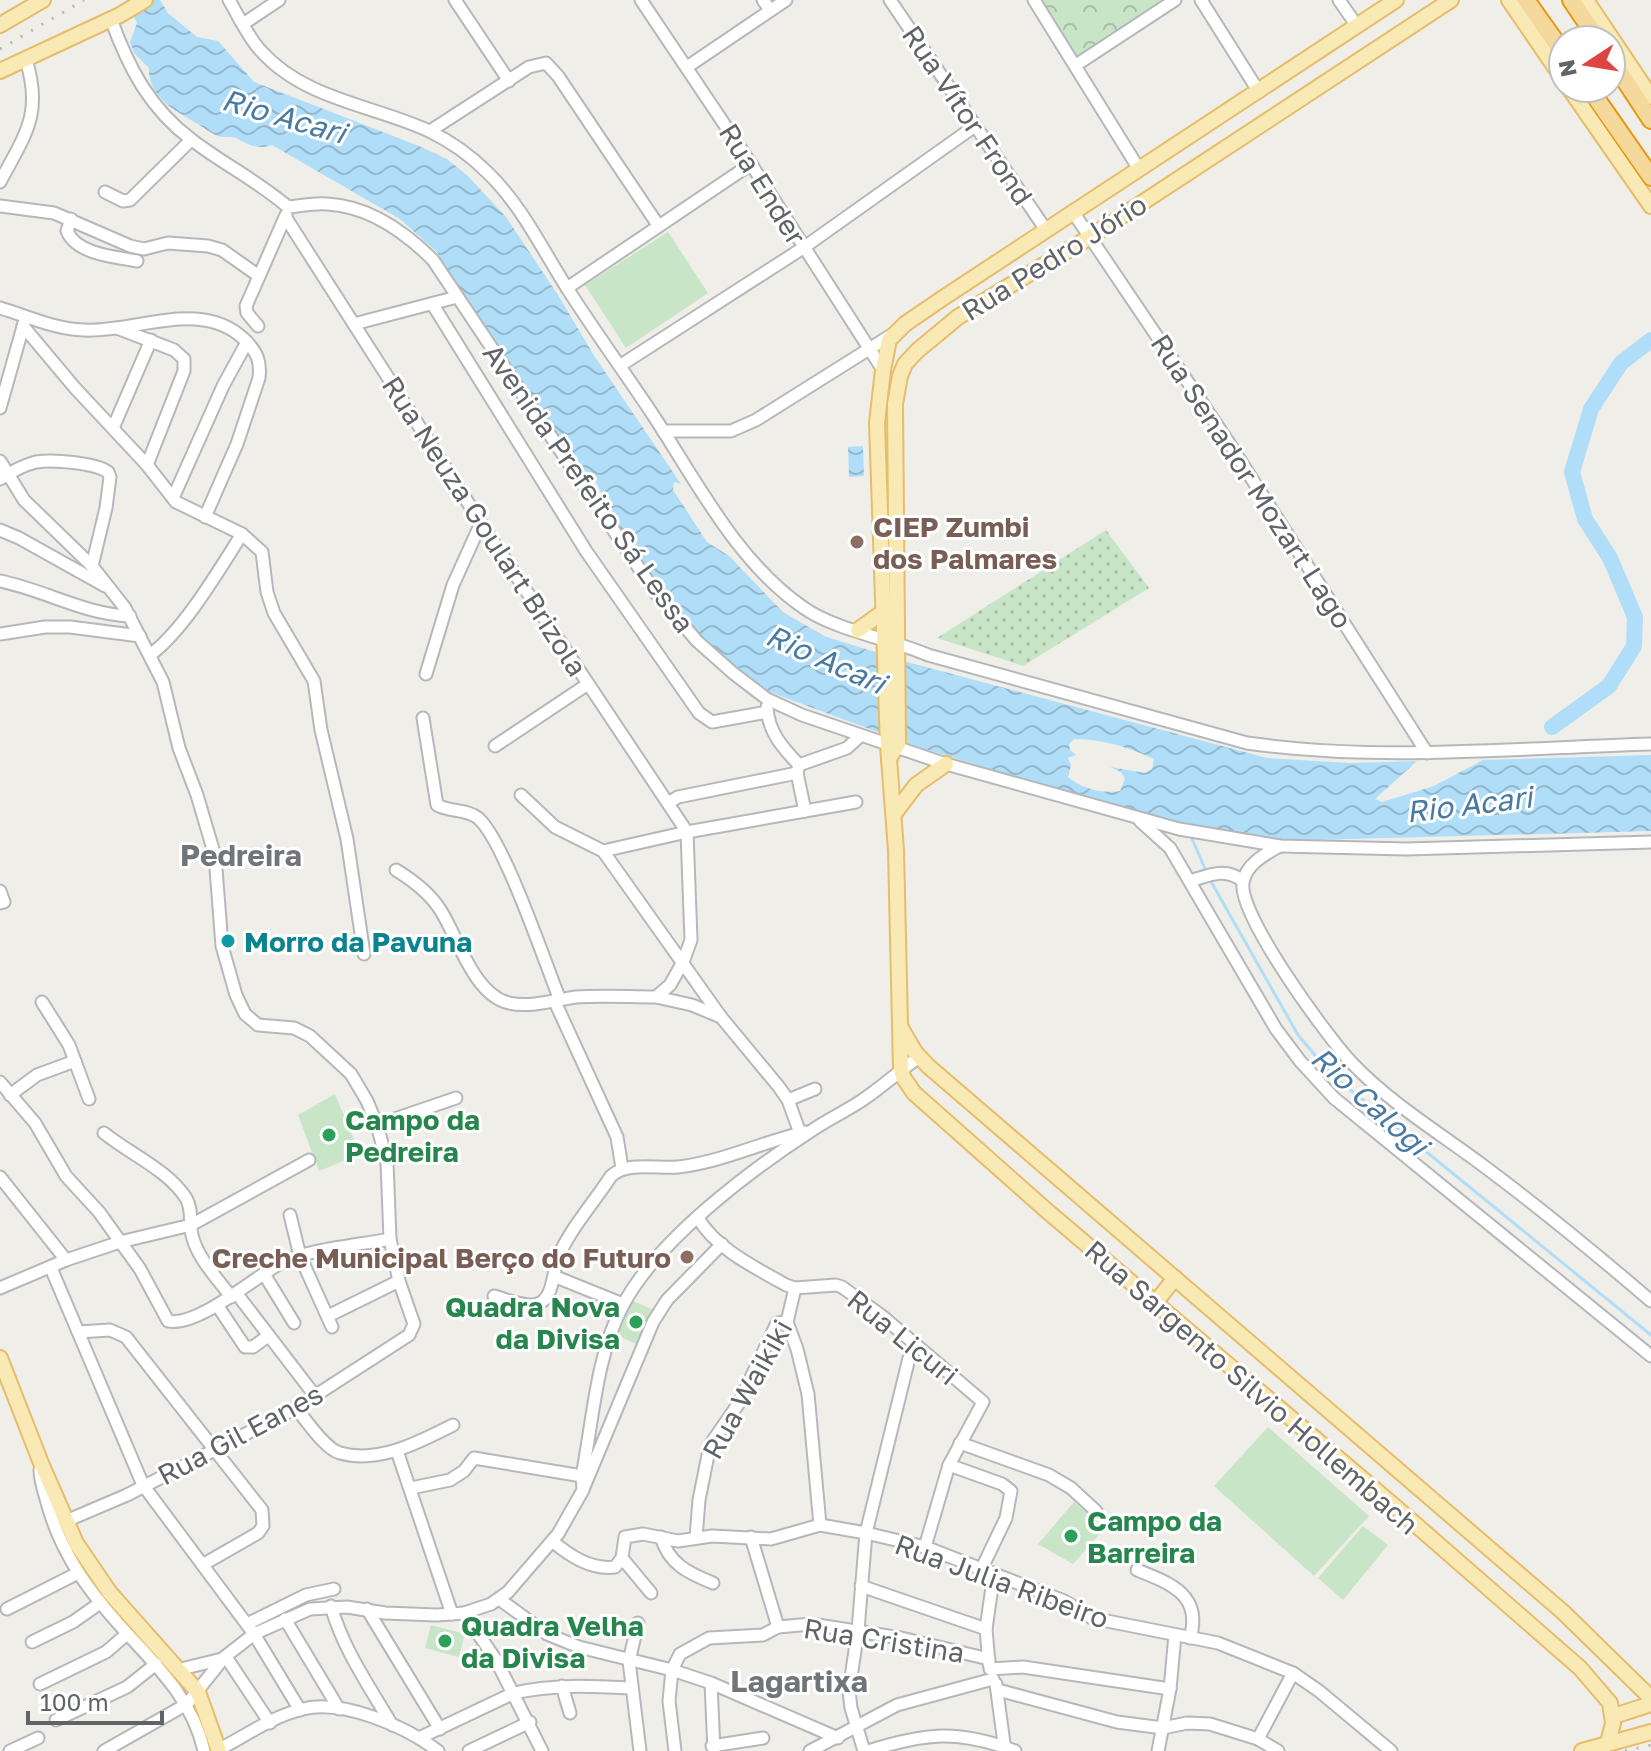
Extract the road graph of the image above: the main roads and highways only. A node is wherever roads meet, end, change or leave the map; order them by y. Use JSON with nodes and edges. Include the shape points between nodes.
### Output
{"nodes":[{"id":1,"x":43,"y":0,"type":"edge"},
{"id":2,"x":145,"y":0,"type":"edge"},
{"id":3,"x":1396,"y":0,"type":"edge"},
{"id":4,"x":1451,"y":0,"type":"edge"},
{"id":5,"x":1509,"y":0,"type":"edge"},
{"id":6,"x":1526,"y":0,"type":"edge"},
{"id":7,"x":1571,"y":0,"type":"edge"},
{"id":8,"x":1586,"y":0,"type":"edge"},
{"id":9,"x":29,"y":6,"type":"edge"},
{"id":10,"x":1587,"y":24,"type":"edge"},
{"id":11,"x":0,"y":25,"type":"edge"},
{"id":12,"x":1547,"y":30,"type":"edge"},
{"id":13,"x":1547,"y":56,"type":"edge"},
{"id":14,"x":0,"y":71,"type":"edge"},
{"id":15,"x":1627,"y":83,"type":"edge"},
{"id":16,"x":1651,"y":97,"type":"edge"},
{"id":17,"x":1580,"y":104,"type":"edge"},
{"id":18,"x":1600,"y":104,"type":"edge"},
{"id":19,"x":1651,"y":120,"type":"edge"},
{"id":20,"x":1212,"y":122,"type":"junction"},
{"id":21,"x":1225,"y":148,"type":"junction"},
{"id":22,"x":1651,"y":177,"type":"edge"},
{"id":23,"x":1651,"y":206,"type":"edge"},
{"id":24,"x":943,"y":298,"type":"junction"},
{"id":25,"x":958,"y":317,"type":"junction"},
{"id":26,"x":883,"y":612,"type":"junction"},
{"id":27,"x":858,"y":630,"type":"road end"},
{"id":28,"x":892,"y":645,"type":"junction"},
{"id":29,"x":946,"y":764,"type":"road end"},
{"id":30,"x":894,"y":814,"type":"junction"},
{"id":31,"x":899,"y":1025,"type":"junction"},
{"id":32,"x":1175,"y":1278,"type":"junction"},
{"id":33,"x":1155,"y":1303,"type":"junction"},
{"id":34,"x":0,"y":1358,"type":"edge"},
{"id":35,"x":1412,"y":1482,"type":"junction"},
{"id":36,"x":1392,"y":1504,"type":"junction"},
{"id":37,"x":1651,"y":1698,"type":"edge"},
{"id":38,"x":1651,"y":1704,"type":"edge"},
{"id":39,"x":1614,"y":1716,"type":"junction"},
{"id":40,"x":1651,"y":1717,"type":"edge"},
{"id":41,"x":1647,"y":1733,"type":"edge"},
{"id":42,"x":1608,"y":1743,"type":"junction"},
{"id":43,"x":218,"y":1751,"type":"edge"},
{"id":44,"x":1582,"y":1751,"type":"edge"}],
"edges":[{"from":1,"to":9,"type":"main road"},
{"from":2,"to":14,"type":"main road"},
{"from":3,"to":20,"type":"main road","name":"Rua Pedro Jório"},
{"from":4,"to":21,"type":"main road","name":"Rua Pedro Jório"},
{"from":5,"to":13,"type":"main road"},
{"from":6,"to":12,"type":"highway"},
{"from":7,"to":10,"type":"highway"},
{"from":8,"to":16,"type":"main road"},
{"from":9,"to":11,"type":"main road"},
{"from":15,"to":19,"type":"highway"},
{"from":17,"to":23,"type":"main road"},
{"from":18,"to":22,"type":"highway"},
{"from":20,"to":21,"type":"main road"},
{"from":20,"to":24,"type":"main road","name":"Rua Pedro Jório"},
{"from":21,"to":25,"type":"main road","name":"Rua Pedro Jório"},
{"from":24,"to":25,"type":"main road"},
{"from":24,"to":26,"type":"main road","name":"Rua Pedro Jório","via":[[893,334],[886,349],[877,423]]},
{"from":25,"to":28,"type":"main road","name":"Rua Pedro Jório","via":[[917,351],[900,376],[895,404]]},
{"from":26,"to":27,"type":"main road"},
{"from":26,"to":28,"type":"main road"},
{"from":28,"to":30,"type":"main road"},
{"from":29,"to":30,"type":"main road","via":[[916,785]]},
{"from":30,"to":31,"type":"main road"},
{"from":31,"to":32,"type":"main road","name":"Rua Sargento Silvio Hollembach","via":[[919,1057]]},
{"from":31,"to":33,"type":"main road","name":"Rua Sargento Silvio Hollembach","via":[[901,1069],[908,1087]]},
{"from":32,"to":33,"type":"main road"},
{"from":32,"to":35,"type":"main road","name":"Rua Sargento Silvio Hollembach"},
{"from":33,"to":36,"type":"main road","name":"Rua Sargento Silvio Hollembach"},
{"from":34,"to":43,"type":"main road","via":[[90,1567],[198,1692]]},
{"from":35,"to":36,"type":"main road"},
{"from":35,"to":37,"type":"main road","name":"Rua Sargento Silvio Hollembach","via":[[1586,1633]]},
{"from":36,"to":39,"type":"main road","name":"Rua Sargento Silvio Hollembach","via":[[1580,1668],[1610,1703]]},
{"from":38,"to":39,"type":"main road"},
{"from":39,"to":42,"type":"main road"},
{"from":40,"to":41,"type":"main road"},
{"from":41,"to":42,"type":"main road"},
{"from":42,"to":44,"type":"main road"}]}
